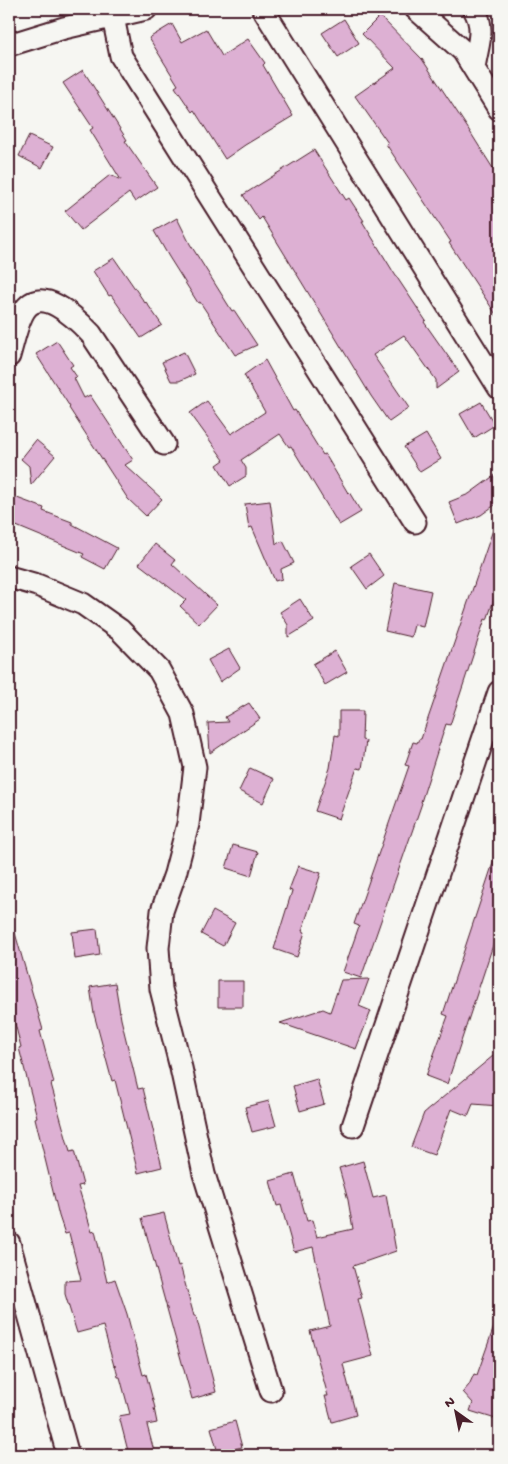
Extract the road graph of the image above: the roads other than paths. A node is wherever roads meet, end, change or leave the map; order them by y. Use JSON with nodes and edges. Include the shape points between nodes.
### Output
{"nodes":[{"id":1,"x":146,"y":9,"type":"edge"},
{"id":2,"x":263,"y":9,"type":"edge"},
{"id":3,"x":416,"y":9,"type":"edge"},
{"id":4,"x":474,"y":9,"type":"edge"},
{"id":5,"x":113,"y":17,"type":"junction"},
{"id":6,"x":9,"y":45,"type":"edge"},
{"id":7,"x":474,"y":68,"type":"junction"},
{"id":8,"x":499,"y":109,"type":"edge"},
{"id":9,"x":9,"y":356,"type":"edge"},
{"id":10,"x":499,"y":388,"type":"edge"},
{"id":11,"x":164,"y":444,"type":"dead end"},
{"id":12,"x":415,"y":522,"type":"dead end"},
{"id":13,"x":9,"y":577,"type":"edge"},
{"id":14,"x":499,"y":692,"type":"edge"},
{"id":15,"x":353,"y":1126,"type":"dead end"},
{"id":16,"x":9,"y":1243,"type":"edge"},
{"id":17,"x":271,"y":1391,"type":"dead end"},
{"id":18,"x":68,"y":1455,"type":"edge"}],
"edges":[{"from":1,"to":5,"type":"street"},
{"from":2,"to":10,"type":"street"},
{"from":3,"to":7,"type":"street","via":[[463,51]]},
{"from":4,"to":7,"type":"street","via":[[481,32]]},
{"from":5,"to":6,"type":"street"},
{"from":5,"to":12,"type":"street","via":[[121,56]]},
{"from":7,"to":8,"type":"street"},
{"from":9,"to":11,"type":"street","via":[[22,314],[28,306],[40,301],[62,308],[91,334]]},
{"from":13,"to":17,"type":"street","via":[[83,604],[120,630],[159,670],[184,714],[195,767],[188,824],[162,910],[158,948],[161,989],[204,1174]]},
{"from":14,"to":15,"type":"street"},
{"from":16,"to":18,"type":"street"}]}
